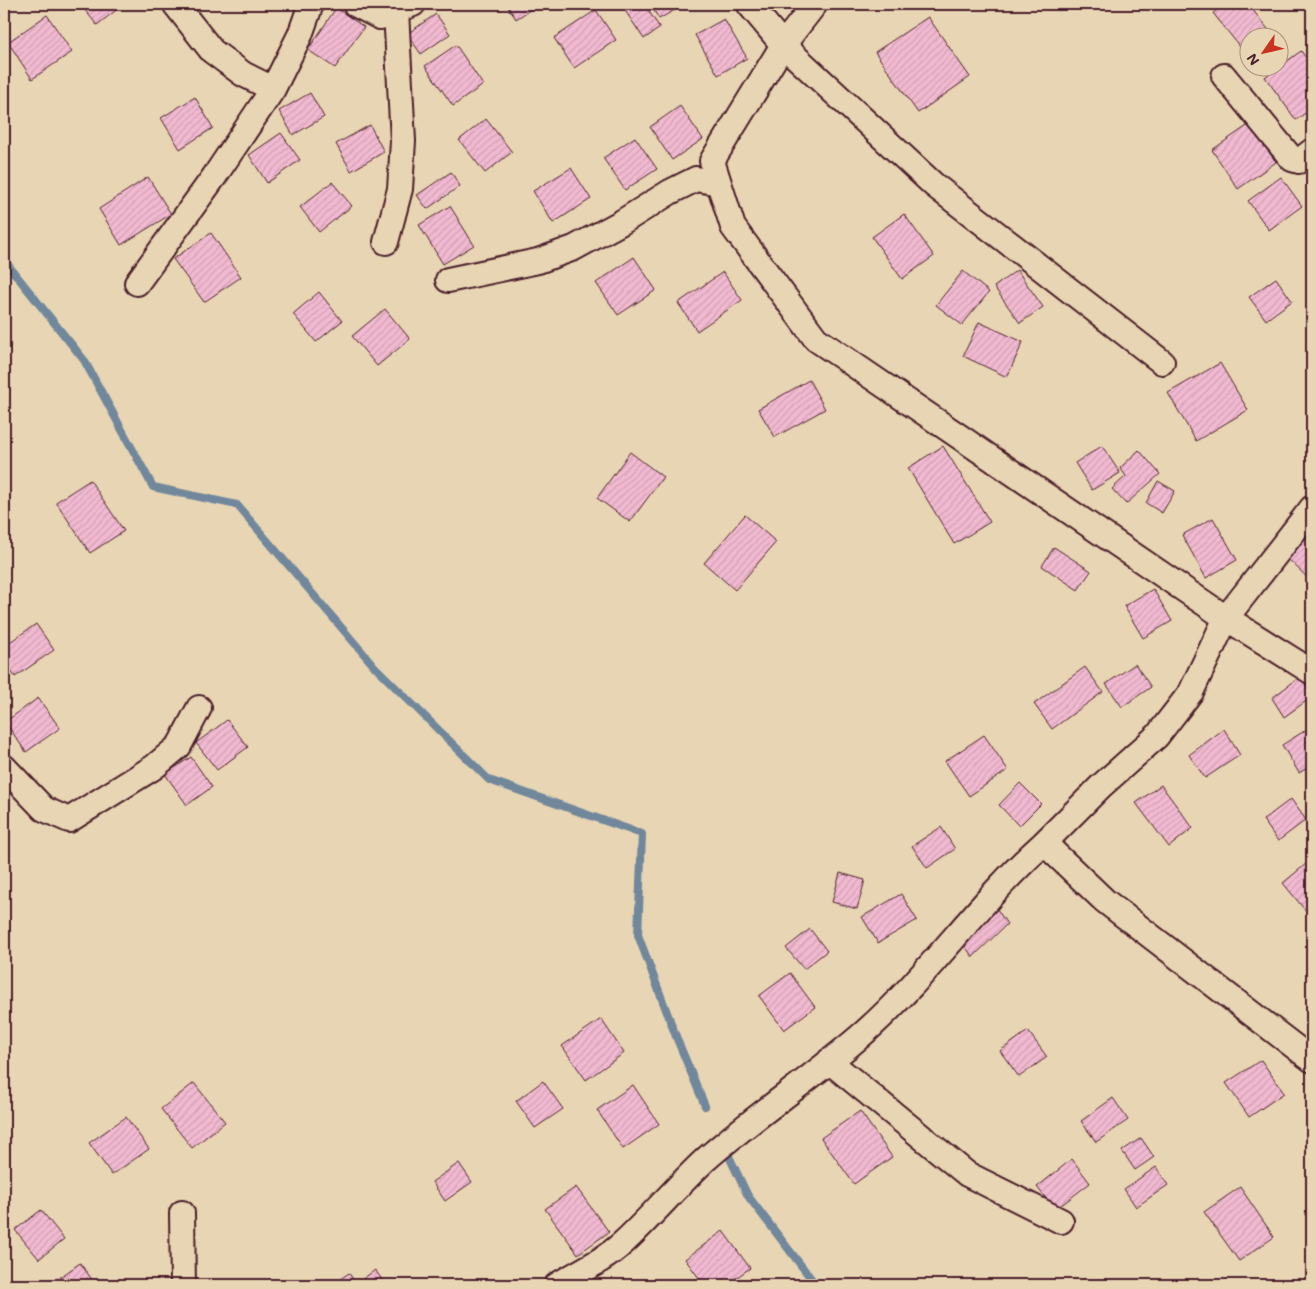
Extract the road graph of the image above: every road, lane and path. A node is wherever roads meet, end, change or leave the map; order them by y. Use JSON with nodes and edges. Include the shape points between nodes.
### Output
{"nodes":[{"id":1,"x":175,"y":4,"type":"edge"},
{"id":2,"x":312,"y":4,"type":"edge"},
{"id":3,"x":355,"y":4,"type":"edge"},
{"id":4,"x":749,"y":4,"type":"edge"},
{"id":5,"x":815,"y":4,"type":"edge"},
{"id":6,"x":405,"y":7,"type":"edge"},
{"id":7,"x":783,"y":45,"type":"junction"},
{"id":8,"x":1224,"y":76,"type":"dead end"},
{"id":9,"x":272,"y":89,"type":"junction"},
{"id":10,"x":1312,"y":151,"type":"edge"},
{"id":11,"x":719,"y":182,"type":"junction"},
{"id":12,"x":386,"y":242,"type":"dead end"},
{"id":13,"x":448,"y":280,"type":"dead end"},
{"id":14,"x":138,"y":283,"type":"dead end"},
{"id":15,"x":1162,"y":362,"type":"dead end"},
{"id":16,"x":1311,"y":513,"type":"edge"},
{"id":17,"x":1226,"y":618,"type":"junction"},
{"id":18,"x":1312,"y":672,"type":"edge"},
{"id":19,"x":199,"y":708,"type":"dead end"},
{"id":20,"x":4,"y":767,"type":"edge"},
{"id":21,"x":1044,"y":843,"type":"junction"},
{"id":22,"x":1312,"y":1060,"type":"edge"},
{"id":23,"x":829,"y":1061,"type":"junction"},
{"id":24,"x":182,"y":1213,"type":"dead end"},
{"id":25,"x":1061,"y":1221,"type":"dead end"},
{"id":26,"x":587,"y":1278,"type":"edge"},
{"id":27,"x":182,"y":1285,"type":"edge"},
{"id":28,"x":557,"y":1285,"type":"edge"}],
"edges":[{"from":1,"to":9,"type":"street","via":[[212,51],[243,74]]},
{"from":2,"to":9,"type":"street"},
{"from":3,"to":6,"type":"street","via":[[380,17]]},
{"from":4,"to":7,"type":"street"},
{"from":5,"to":7,"type":"street"},
{"from":6,"to":12,"type":"street","via":[[400,189]]},
{"from":7,"to":11,"type":"street","via":[[712,161]]},
{"from":7,"to":15,"type":"street","via":[[934,185]]},
{"from":8,"to":10,"type":"street","via":[[1292,159],[1299,161]]},
{"from":9,"to":14,"type":"street"},
{"from":11,"to":13,"type":"street","via":[[696,180],[574,248],[538,261]]},
{"from":11,"to":17,"type":"street","via":[[733,227],[816,339]]},
{"from":16,"to":17,"type":"street"},
{"from":17,"to":18,"type":"street"},
{"from":17,"to":21,"type":"street","via":[[1191,692],[1157,736]]},
{"from":19,"to":20,"type":"street","via":[[179,746],[154,767],[69,820],[44,809]]},
{"from":21,"to":22,"type":"street","via":[[1105,901]]},
{"from":21,"to":23,"type":"street","via":[[1012,872],[943,952],[878,1018]]},
{"from":23,"to":25,"type":"street","via":[[967,1174]]},
{"from":23,"to":26,"type":"street","via":[[747,1123]]},
{"from":24,"to":27,"type":"street"},
{"from":26,"to":28,"type":"street"}]}
